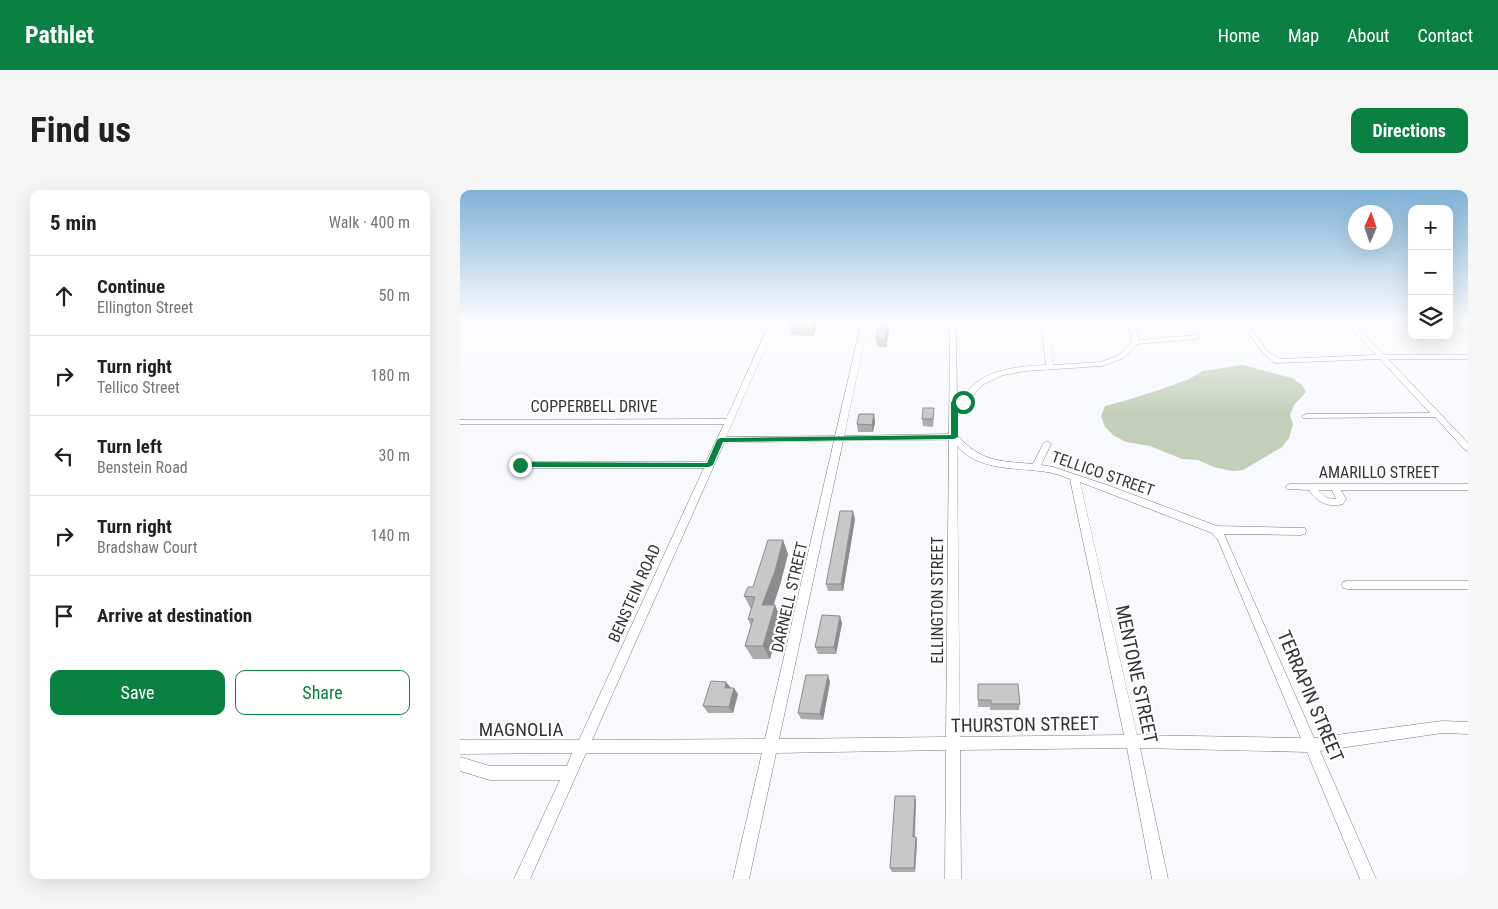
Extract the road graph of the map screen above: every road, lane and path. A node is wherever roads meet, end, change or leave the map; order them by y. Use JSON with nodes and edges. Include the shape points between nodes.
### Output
{"nodes":[{"id":1,"x":760,"y":352,"type":"edge"},
{"id":2,"x":859,"y":352,"type":"edge"},
{"id":3,"x":954,"y":352,"type":"edge"},
{"id":4,"x":1048,"y":352,"type":"edge"},
{"id":5,"x":1126,"y":352,"type":"edge"},
{"id":6,"x":1267,"y":352,"type":"edge"},
{"id":7,"x":1378,"y":352,"type":"edge"},
{"id":8,"x":1383,"y":357,"type":"junction"},
{"id":9,"x":1468,"y":357,"type":"edge"},
{"id":10,"x":1050,"y":366,"type":"junction"},
{"id":11,"x":955,"y":402,"type":"junction"},
{"id":12,"x":1437,"y":415,"type":"junction"},
{"id":13,"x":1306,"y":416,"type":"dead end"},
{"id":14,"x":729,"y":420,"type":"junction"},
{"id":15,"x":460,"y":422,"type":"edge"},
{"id":16,"x":954,"y":437,"type":"junction"},
{"id":17,"x":840,"y":438,"type":"junction"},
{"id":18,"x":720,"y":440,"type":"junction"},
{"id":19,"x":1047,"y":444,"type":"dead end"},
{"id":20,"x":1468,"y":448,"type":"edge"},
{"id":21,"x":520,"y":465,"type":"dead end"},
{"id":22,"x":709,"y":465,"type":"junction"},
{"id":23,"x":1036,"y":467,"type":"junction"},
{"id":24,"x":1074,"y":478,"type":"junction"},
{"id":25,"x":1290,"y":487,"type":"dead end"},
{"id":26,"x":1468,"y":487,"type":"edge"},
{"id":27,"x":1312,"y":488,"type":"junction"},
{"id":28,"x":1335,"y":488,"type":"junction"},
{"id":29,"x":1216,"y":530,"type":"junction"},
{"id":30,"x":1301,"y":531,"type":"dead end"},
{"id":31,"x":1347,"y":585,"type":"dead end"},
{"id":32,"x":1468,"y":585,"type":"edge"},
{"id":33,"x":1468,"y":728,"type":"edge"},
{"id":34,"x":1132,"y":741,"type":"junction"},
{"id":35,"x":953,"y":744,"type":"junction"},
{"id":36,"x":1312,"y":745,"type":"junction"},
{"id":37,"x":772,"y":746,"type":"junction"},
{"id":38,"x":460,"y":747,"type":"edge"},
{"id":39,"x":582,"y":748,"type":"junction"},
{"id":40,"x":460,"y":764,"type":"edge"},
{"id":41,"x":570,"y":773,"type":"junction"},
{"id":42,"x":522,"y":879,"type":"edge"},
{"id":43,"x":742,"y":879,"type":"edge"},
{"id":44,"x":953,"y":879,"type":"edge"},
{"id":45,"x":1160,"y":879,"type":"edge"},
{"id":46,"x":1368,"y":879,"type":"edge"}],
"edges":[{"from":1,"to":14,"type":"street","name":"BENSTEIN ROAD"},
{"from":2,"to":17,"type":"street","name":"DARNELL STREET"},
{"from":3,"to":11,"type":"street","name":"ELLINGTON STREET"},
{"from":4,"to":10,"type":"street"},
{"from":5,"to":10,"type":"street","via":[[1102,364]]},
{"from":6,"to":8,"type":"street","via":[[1278,361]]},
{"from":7,"to":8,"type":"street"},
{"from":8,"to":9,"type":"street"},
{"from":8,"to":12,"type":"street"},
{"from":10,"to":11,"type":"street","via":[[994,376],[979,385],[963,402]]},
{"from":11,"to":16,"type":"street","name":"ELLINGTON STREET"},
{"from":12,"to":13,"type":"street"},
{"from":12,"to":20,"type":"street"},
{"from":14,"to":15,"type":"street","name":"COPPERBELL DRIVE"},
{"from":14,"to":18,"type":"street","name":"BENSTEIN ROAD"},
{"from":16,"to":17,"type":"street"},
{"from":16,"to":23,"type":"street","name":"TELLICO STREET","via":[[984,460]]},
{"from":16,"to":35,"type":"street","name":"ELLINGTON STREET"},
{"from":17,"to":18,"type":"street"},
{"from":17,"to":37,"type":"street","name":"DARNELL STREET"},
{"from":18,"to":22,"type":"street","name":"BENSTEIN ROAD"},
{"from":19,"to":23,"type":"street"},
{"from":21,"to":22,"type":"street"},
{"from":22,"to":39,"type":"street","name":"BENSTEIN ROAD"},
{"from":23,"to":24,"type":"street","name":"TELLICO STREET"},
{"from":24,"to":29,"type":"street","name":"TELLICO STREET"},
{"from":24,"to":34,"type":"street","name":"MENTONE STREET"},
{"from":25,"to":27,"type":"street","name":"AMARILLO STREET"},
{"from":26,"to":28,"type":"street","name":"AMARILLO STREET"},
{"from":27,"to":28,"type":"street","name":"AMARILLO STREET"},
{"from":27,"to":28,"type":"street","via":[[1320,500],[1329,503],[1342,499]]},
{"from":29,"to":30,"type":"street","name":"TELLICO STREET"},
{"from":29,"to":36,"type":"street","name":"TERRAPIN STREET"},
{"from":31,"to":32,"type":"street"},
{"from":33,"to":36,"type":"street","name":"THURSTON STREET","via":[[1442,727]]},
{"from":34,"to":35,"type":"street","name":"THURSTON STREET"},
{"from":34,"to":36,"type":"street","name":"THURSTON STREET"},
{"from":34,"to":45,"type":"street","name":"MENTONE STREET"},
{"from":35,"to":37,"type":"street","name":"THURSTON STREET"},
{"from":35,"to":44,"type":"street","name":"ELLINGTON STREET"},
{"from":36,"to":46,"type":"street","name":"TERRAPIN STREET"},
{"from":37,"to":39,"type":"street","name":"THURSTON STREET"},
{"from":37,"to":43,"type":"street","name":"DARNELL STREET"},
{"from":38,"to":39,"type":"street","name":"MAGNOLIA"},
{"from":39,"to":41,"type":"street","name":"BENSTEIN ROAD"},
{"from":40,"to":41,"type":"street","via":[[490,773]]},
{"from":41,"to":42,"type":"street","name":"BENSTEIN ROAD"}]}
